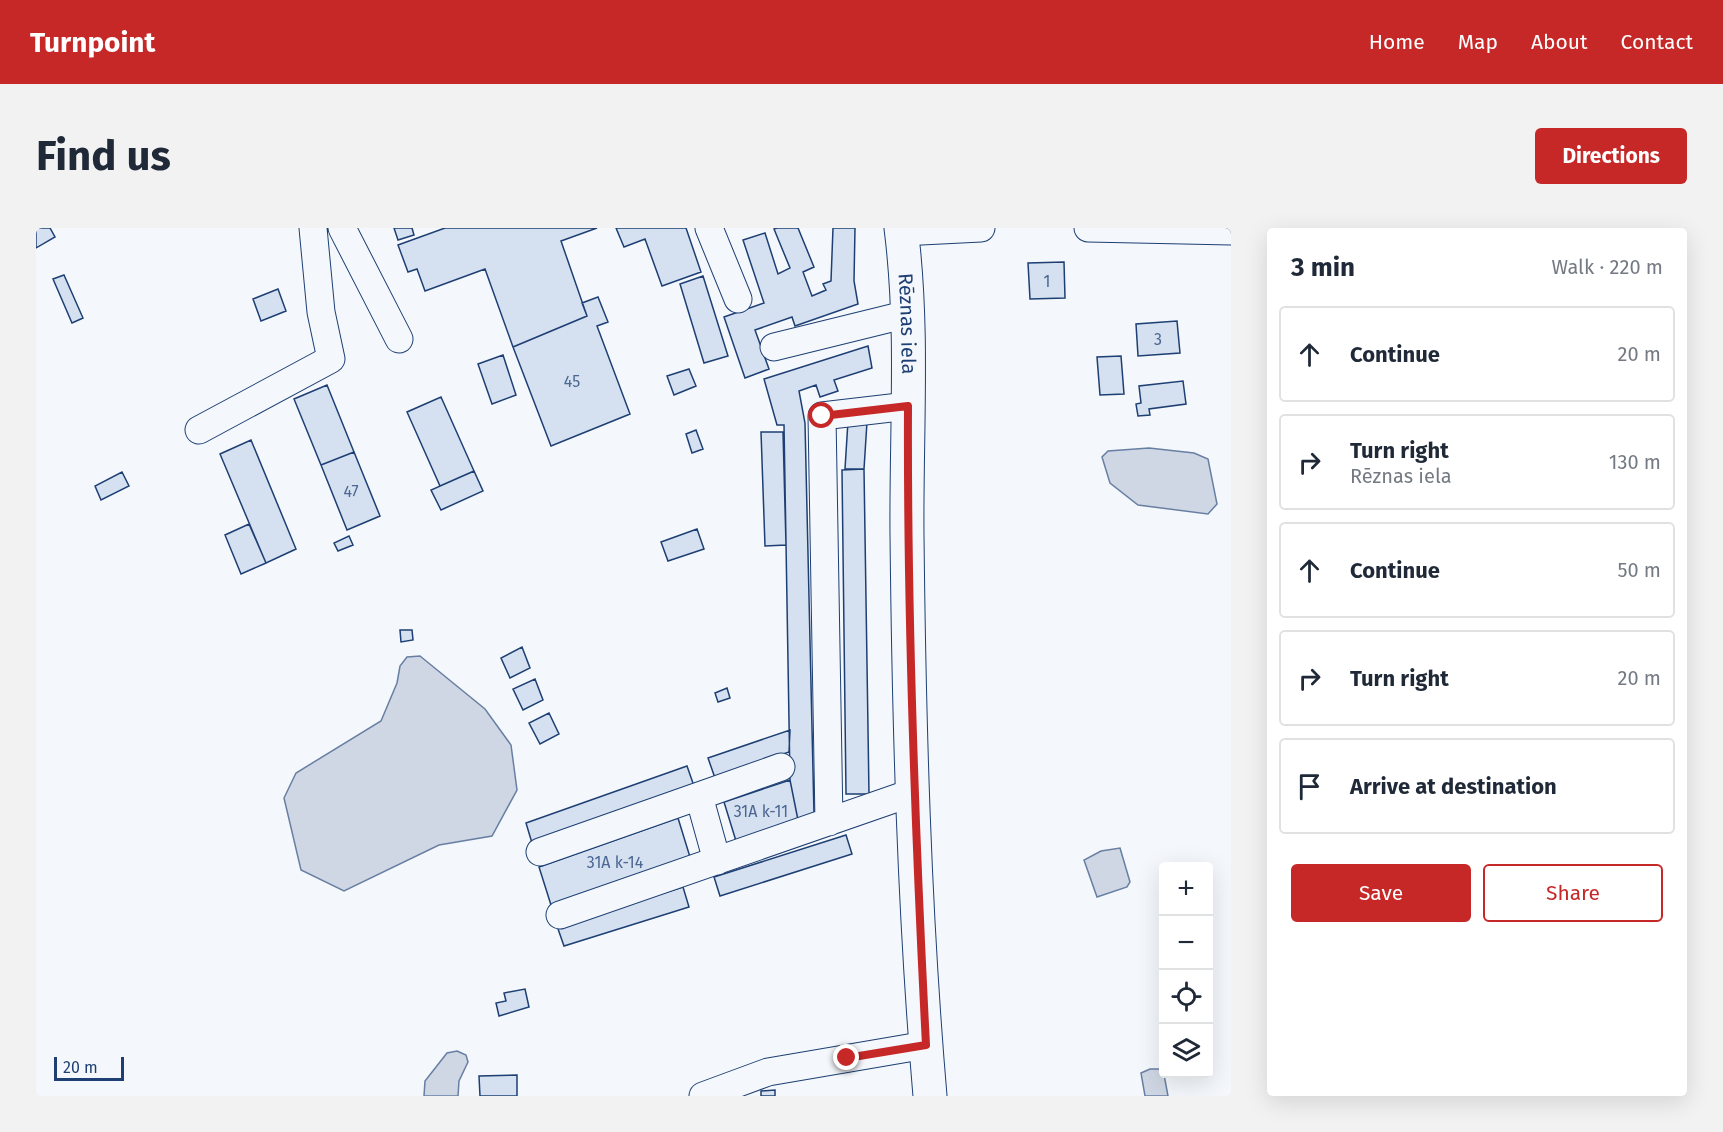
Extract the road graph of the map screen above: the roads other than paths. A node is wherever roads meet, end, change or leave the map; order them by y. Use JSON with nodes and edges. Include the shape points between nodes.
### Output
{"nodes":[{"id":1,"x":312,"y":228,"type":"edge"},
{"id":2,"x":342,"y":228,"type":"edge"},
{"id":3,"x":709,"y":228,"type":"edge"},
{"id":4,"x":981,"y":228,"type":"edge"},
{"id":5,"x":1088,"y":228,"type":"edge"},
{"id":6,"x":901,"y":230,"type":"edge"},
{"id":7,"x":1231,"y":231,"type":"edge"},
{"id":8,"x":738,"y":299,"type":"dead end"},
{"id":9,"x":908,"y":314,"type":"junction"},
{"id":10,"x":399,"y":339,"type":"dead end"},
{"id":11,"x":774,"y":347,"type":"dead end"},
{"id":12,"x":908,"y":406,"type":"junction"},
{"id":13,"x":199,"y":430,"type":"dead end"},
{"id":14,"x":781,"y":767,"type":"dead end"},
{"id":15,"x":914,"y":792,"type":"junction"},
{"id":16,"x":699,"y":796,"type":"junction"},
{"id":17,"x":829,"y":822,"type":"junction"},
{"id":18,"x":540,"y":852,"type":"dead end"},
{"id":19,"x":717,"y":861,"type":"junction"},
{"id":20,"x":560,"y":915,"type":"dead end"},
{"id":21,"x":926,"y":1045,"type":"junction"},
{"id":22,"x":703,"y":1096,"type":"edge"},
{"id":23,"x":930,"y":1096,"type":"edge"}],
"edges":[{"from":1,"to":13,"type":"street","via":[[321,312],[331,359]]},
{"from":2,"to":10,"type":"street"},
{"from":3,"to":8,"type":"street"},
{"from":4,"to":6,"type":"street"},
{"from":5,"to":7,"type":"street"},
{"from":6,"to":9,"type":"main road","name":"Rēznas iela"},
{"from":9,"to":11,"type":"street"},
{"from":9,"to":12,"type":"main road","name":"Rēznas iela"},
{"from":12,"to":15,"type":"main road","name":"Rēznas iela","via":[[907,536]]},
{"from":12,"to":17,"type":"street","via":[[822,416]]},
{"from":14,"to":16,"type":"street"},
{"from":15,"to":17,"type":"street"},
{"from":15,"to":21,"type":"main road","name":"Rēznas iela"},
{"from":16,"to":18,"type":"street"},
{"from":16,"to":19,"type":"street"},
{"from":17,"to":19,"type":"street"},
{"from":19,"to":20,"type":"street"},
{"from":21,"to":22,"type":"street","via":[[768,1072]]},
{"from":21,"to":23,"type":"main road","name":"Rēznas iela"}]}
